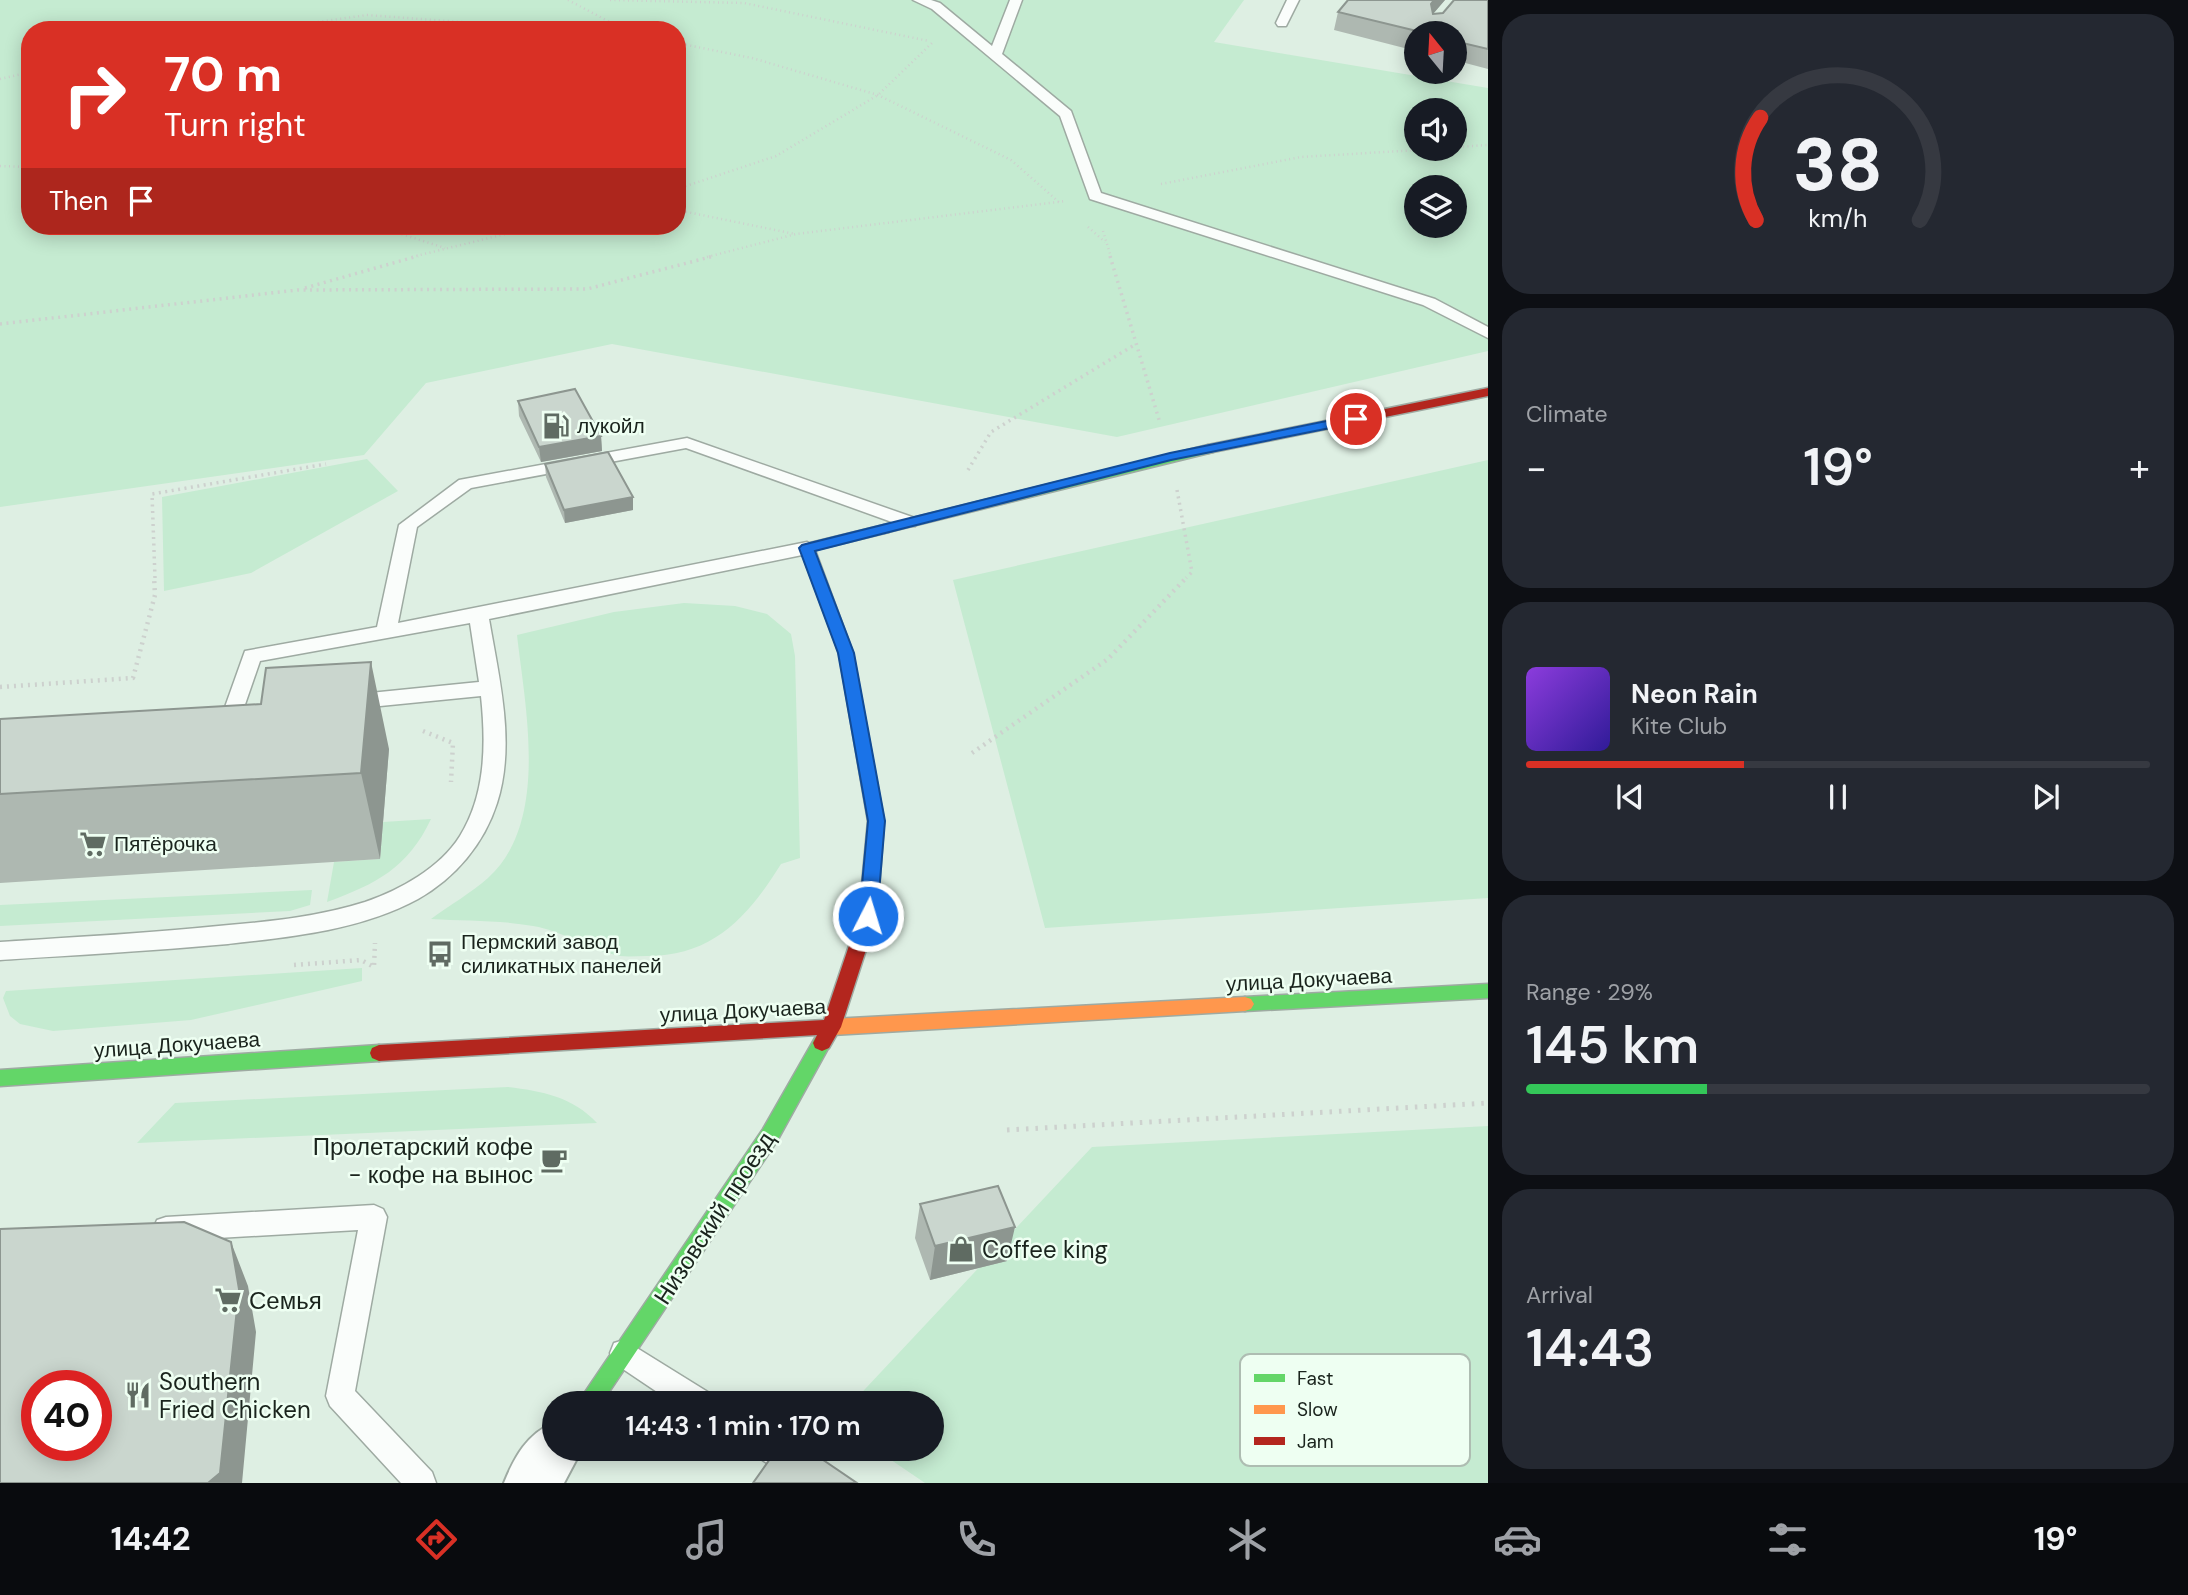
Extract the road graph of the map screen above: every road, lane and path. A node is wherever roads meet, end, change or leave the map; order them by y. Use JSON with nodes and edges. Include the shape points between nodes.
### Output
{"nodes":[{"id":1,"x":568,"y":0,"type":"edge"},
{"id":2,"x":610,"y":0,"type":"edge"},
{"id":3,"x":919,"y":0,"type":"edge"},
{"id":4,"x":1016,"y":0,"type":"edge"},
{"id":5,"x":1293,"y":0,"type":"edge"},
{"id":6,"x":324,"y":21,"type":"edge"},
{"id":7,"x":448,"y":21,"type":"edge"},
{"id":8,"x":608,"y":21,"type":"edge"},
{"id":9,"x":1282,"y":23,"type":"dead end"},
{"id":10,"x":686,"y":45,"type":"edge"},
{"id":11,"x":995,"y":55,"type":"junction"},
{"id":12,"x":21,"y":74,"type":"edge"},
{"id":13,"x":0,"y":79,"type":"edge"},
{"id":14,"x":878,"y":95,"type":"junction"},
{"id":15,"x":1488,"y":145,"type":"edge"},
{"id":16,"x":1467,"y":147,"type":"edge"},
{"id":17,"x":1404,"y":151,"type":"edge"},
{"id":18,"x":0,"y":166,"type":"edge"},
{"id":19,"x":21,"y":167,"type":"edge"},
{"id":20,"x":686,"y":186,"type":"edge"},
{"id":21,"x":1095,"y":196,"type":"junction"},
{"id":22,"x":1060,"y":203,"type":"junction"},
{"id":23,"x":1069,"y":211,"type":"dead end"},
{"id":24,"x":686,"y":212,"type":"edge"},
{"id":25,"x":1087,"y":227,"type":"dead end"},
{"id":26,"x":796,"y":234,"type":"junction"},
{"id":27,"x":405,"y":235,"type":"edge"},
{"id":28,"x":500,"y":235,"type":"edge"},
{"id":29,"x":1105,"y":243,"type":"dead end"},
{"id":30,"x":446,"y":248,"type":"junction"},
{"id":31,"x":298,"y":290,"type":"junction"},
{"id":32,"x":0,"y":324,"type":"edge"},
{"id":33,"x":1488,"y":334,"type":"edge"},
{"id":34,"x":1136,"y":344,"type":"dead end"},
{"id":35,"x":1488,"y":392,"type":"edge"},
{"id":36,"x":326,"y":464,"type":"dead end"},
{"id":37,"x":943,"y":514,"type":"junction"},
{"id":38,"x":909,"y":522,"type":"junction"},
{"id":39,"x":807,"y":548,"type":"junction"},
{"id":40,"x":478,"y":615,"type":"junction"},
{"id":41,"x":386,"y":633,"type":"junction"},
{"id":42,"x":0,"y":687,"type":"edge"},
{"id":43,"x":491,"y":688,"type":"junction"},
{"id":44,"x":328,"y":704,"type":"edge"},
{"id":45,"x":260,"y":711,"type":"edge"},
{"id":46,"x":233,"y":714,"type":"junction"},
{"id":47,"x":192,"y":717,"type":"edge"},
{"id":48,"x":413,"y":732,"type":"dead end"},
{"id":49,"x":451,"y":791,"type":"dead end"},
{"id":50,"x":0,"y":951,"type":"edge"},
{"id":51,"x":1488,"y":991,"type":"edge"},
{"id":52,"x":831,"y":1026,"type":"junction"},
{"id":53,"x":0,"y":1078,"type":"edge"},
{"id":54,"x":1488,"y":1103,"type":"edge"},
{"id":55,"x":1007,"y":1130,"type":"dead end"},
{"id":56,"x":138,"y":1231,"type":"edge"},
{"id":57,"x":624,"y":1353,"type":"junction"},
{"id":58,"x":597,"y":1391,"type":"edge"},
{"id":59,"x":681,"y":1391,"type":"edge"},
{"id":60,"x":547,"y":1461,"type":"edge"},
{"id":61,"x":789,"y":1461,"type":"edge"},
{"id":62,"x":421,"y":1483,"type":"edge"},
{"id":63,"x":531,"y":1483,"type":"edge"},
{"id":64,"x":823,"y":1483,"type":"edge"}],
"edges":[{"from":1,"to":8,"type":"path"},
{"from":2,"to":14,"type":"path","via":[[744,3],[933,42]]},
{"from":3,"to":11,"type":"lane","via":[[936,6]]},
{"from":4,"to":11,"type":"lane"},
{"from":5,"to":9,"type":"lane"},
{"from":6,"to":7,"type":"path","via":[[367,15]]},
{"from":10,"to":14,"type":"path","via":[[752,58]]},
{"from":11,"to":21,"type":"lane","via":[[1066,114]]},
{"from":12,"to":13,"type":"path"},
{"from":14,"to":20,"type":"path","via":[[775,156]]},
{"from":14,"to":22,"type":"path","via":[[1011,160]]},
{"from":15,"to":16,"type":"path"},
{"from":17,"to":21,"type":"path","via":[[1301,157]]},
{"from":18,"to":19,"type":"path"},
{"from":21,"to":22,"type":"path"},
{"from":21,"to":33,"type":"lane","via":[[1429,302]]},
{"from":22,"to":23,"type":"path"},
{"from":22,"to":26,"type":"path"},
{"from":24,"to":26,"type":"path"},
{"from":25,"to":29,"type":"path"},
{"from":26,"to":31,"type":"path","via":[[587,289]]},
{"from":27,"to":30,"type":"path"},
{"from":28,"to":30,"type":"path"},
{"from":30,"to":31,"type":"path"},
{"from":31,"to":32,"type":"path"},
{"from":34,"to":37,"type":"path","via":[[991,432]]},
{"from":35,"to":37,"type":"street","via":[[1170,457]]},
{"from":36,"to":42,"type":"path","via":[[152,494],[155,594],[132,678]]},
{"from":37,"to":38,"type":"street"},
{"from":38,"to":39,"type":"street"},
{"from":38,"to":41,"type":"lane","via":[[687,443],[465,484],[408,525]]},
{"from":39,"to":40,"type":"lane"},
{"from":39,"to":52,"type":"street","name":"Низовский проезд","via":[[846,653],[876,821],[868,916]]},
{"from":40,"to":41,"type":"lane"},
{"from":40,"to":43,"type":"lane"},
{"from":41,"to":46,"type":"lane","via":[[252,656]]},
{"from":43,"to":44,"type":"lane"},
{"from":43,"to":50,"type":"lane","via":[[493,766],[486,804],[469,842],[446,868],[410,892],[366,911],[304,926]]},
{"from":45,"to":46,"type":"lane"},
{"from":46,"to":47,"type":"lane"},
{"from":48,"to":49,"type":"path","via":[[426,730],[453,743]]},
{"from":51,"to":52,"type":"street","name":"улица Докучаева"},
{"from":52,"to":53,"type":"street","name":"улица Докучаева"},
{"from":52,"to":57,"type":"street","name":"Низовский проезд","via":[[770,1135]]},
{"from":54,"to":55,"type":"path"},
{"from":56,"to":62,"type":"lane","via":[[374,1217],[340,1396]]},
{"from":57,"to":58,"type":"street","name":"Низовский проезд"},
{"from":57,"to":59,"type":"lane"},
{"from":60,"to":63,"type":"street"},
{"from":61,"to":64,"type":"lane"}]}
